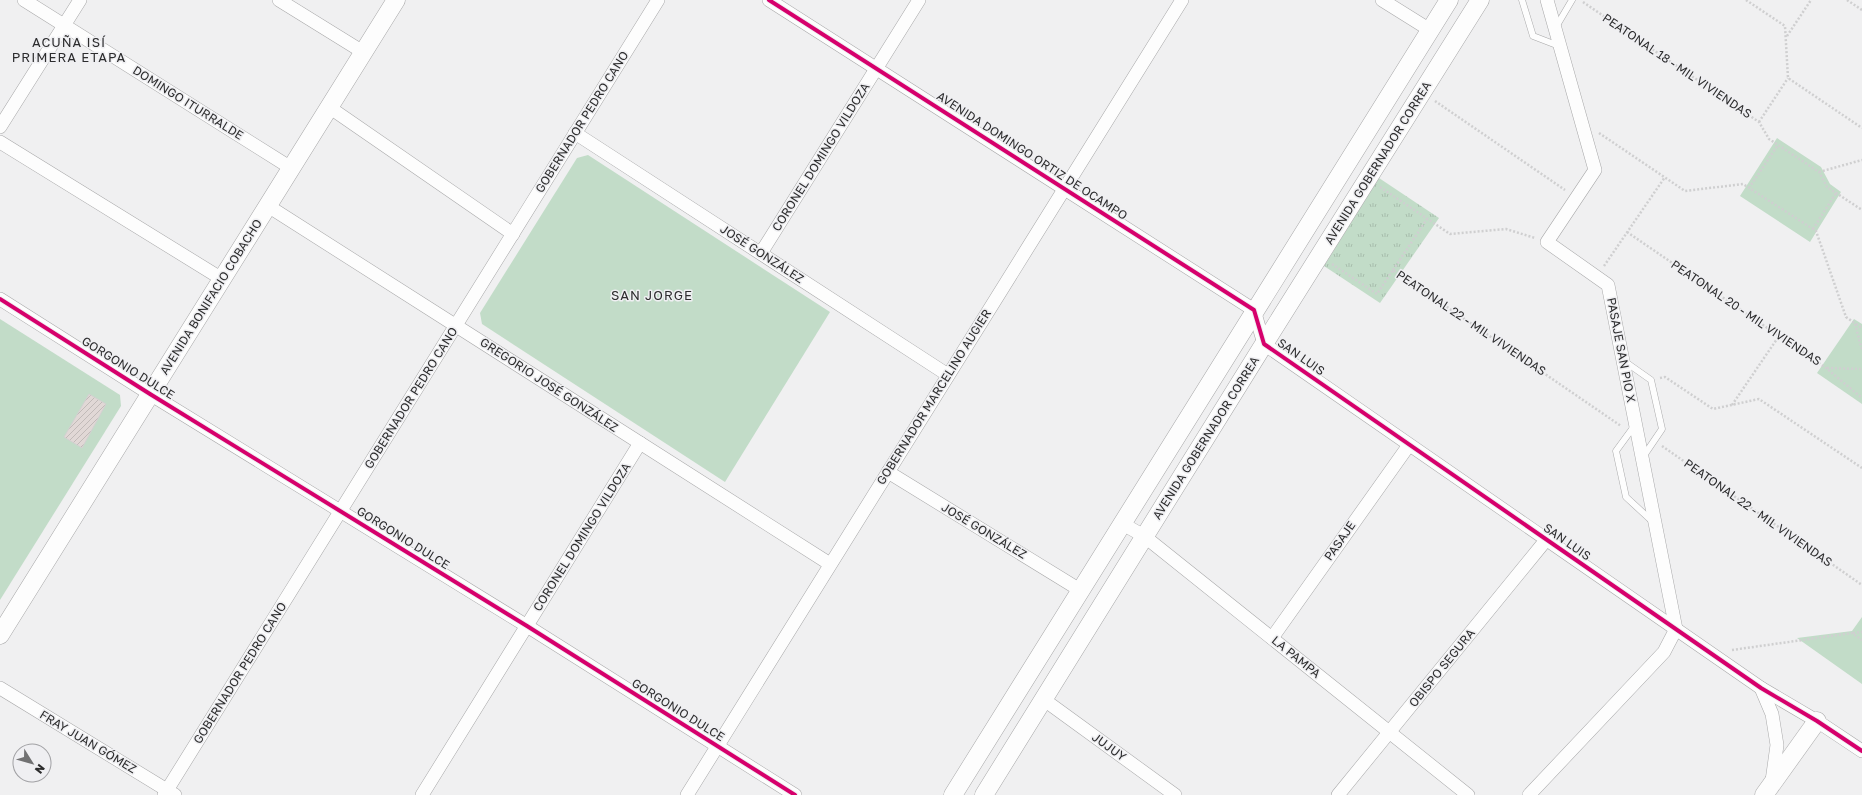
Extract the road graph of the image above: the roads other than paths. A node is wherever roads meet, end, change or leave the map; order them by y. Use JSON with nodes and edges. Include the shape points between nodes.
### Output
{"nodes":[{"id":1,"x":24,"y":0,"type":"edge"},
{"id":2,"x":80,"y":0,"type":"edge"},
{"id":3,"x":279,"y":0,"type":"edge"},
{"id":4,"x":396,"y":0,"type":"edge"},
{"id":5,"x":658,"y":0,"type":"edge"},
{"id":6,"x":769,"y":0,"type":"edge"},
{"id":7,"x":919,"y":0,"type":"edge"},
{"id":8,"x":1182,"y":0,"type":"edge"},
{"id":9,"x":1382,"y":0,"type":"edge"},
{"id":10,"x":1449,"y":0,"type":"edge"},
{"id":11,"x":1480,"y":0,"type":"edge"},
{"id":12,"x":1522,"y":0,"type":"edge"},
{"id":13,"x":1548,"y":0,"type":"edge"},
{"id":14,"x":1572,"y":0,"type":"edge"},
{"id":15,"x":64,"y":25,"type":"junction"},
{"id":16,"x":1555,"y":28,"type":"junction"},
{"id":17,"x":1430,"y":30,"type":"junction"},
{"id":18,"x":1560,"y":47,"type":"junction"},
{"id":19,"x":363,"y":52,"type":"junction"},
{"id":20,"x":876,"y":68,"type":"junction"},
{"id":21,"x":329,"y":107,"type":"junction"},
{"id":22,"x":0,"y":127,"type":"edge"},
{"id":23,"x":576,"y":133,"type":"junction"},
{"id":24,"x":0,"y":142,"type":"edge"},
{"id":25,"x":292,"y":168,"type":"junction"},
{"id":26,"x":1064,"y":188,"type":"junction"},
{"id":27,"x":268,"y":206,"type":"junction"},
{"id":28,"x":513,"y":234,"type":"junction"},
{"id":29,"x":761,"y":253,"type":"junction"},
{"id":30,"x":222,"y":279,"type":"junction"},
{"id":31,"x":0,"y":299,"type":"edge"},
{"id":32,"x":1254,"y":310,"type":"junction"},
{"id":33,"x":456,"y":326,"type":"junction"},
{"id":34,"x":1264,"y":344,"type":"junction"},
{"id":35,"x":1623,"y":360,"type":"junction"},
{"id":36,"x":948,"y":375,"type":"junction"},
{"id":37,"x":150,"y":394,"type":"junction"},
{"id":38,"x":1633,"y":428,"type":"junction"},
{"id":39,"x":640,"y":443,"type":"junction"},
{"id":40,"x":1409,"y":444,"type":"junction"},
{"id":41,"x":1642,"y":458,"type":"junction"},
{"id":42,"x":888,"y":472,"type":"junction"},
{"id":43,"x":340,"y":511,"type":"junction"},
{"id":44,"x":1121,"y":523,"type":"junction"},
{"id":45,"x":1655,"y":524,"type":"junction"},
{"id":46,"x":1144,"y":536,"type":"junction"},
{"id":47,"x":1546,"y":540,"type":"junction"},
{"id":48,"x":830,"y":564,"type":"junction"},
{"id":49,"x":1080,"y":590,"type":"junction"},
{"id":50,"x":527,"y":626,"type":"junction"},
{"id":51,"x":1676,"y":629,"type":"junction"},
{"id":52,"x":0,"y":634,"type":"edge"},
{"id":53,"x":1272,"y":638,"type":"junction"},
{"id":54,"x":0,"y":688,"type":"edge"},
{"id":55,"x":1761,"y":688,"type":"junction"},
{"id":56,"x":1043,"y":699,"type":"junction"},
{"id":57,"x":1817,"y":721,"type":"junction"},
{"id":58,"x":1390,"y":732,"type":"junction"},
{"id":59,"x":717,"y":746,"type":"junction"},
{"id":60,"x":1862,"y":751,"type":"edge"},
{"id":61,"x":1769,"y":792,"type":"edge"},
{"id":62,"x":169,"y":793,"type":"edge"},
{"id":63,"x":422,"y":795,"type":"edge"},
{"id":64,"x":687,"y":795,"type":"edge"},
{"id":65,"x":795,"y":795,"type":"edge"},
{"id":66,"x":952,"y":795,"type":"edge"},
{"id":67,"x":984,"y":795,"type":"edge"},
{"id":68,"x":1175,"y":795,"type":"edge"},
{"id":69,"x":1338,"y":795,"type":"edge"},
{"id":70,"x":1468,"y":795,"type":"edge"},
{"id":71,"x":1529,"y":795,"type":"edge"}],
"edges":[{"from":1,"to":15,"type":"street","name":"DOMINGO ITURRALDE"},
{"from":2,"to":15,"type":"street"},
{"from":3,"to":19,"type":"street"},
{"from":4,"to":19,"type":"main road","name":"AVENIDA BONIFACIO COBACHO"},
{"from":5,"to":23,"type":"street","name":"GOBERNADOR PEDRO CANO"},
{"from":6,"to":20,"type":"street","name":"AVENIDA DOMINGO ORTIZ DE OCAMPO"},
{"from":7,"to":20,"type":"street","name":"CORONEL DOMINGO VILDOZA"},
{"from":8,"to":26,"type":"street","name":"GOBERNADOR MARCELINO AUGIER"},
{"from":9,"to":17,"type":"street"},
{"from":10,"to":17,"type":"main road"},
{"from":11,"to":34,"type":"main road","name":"AVENIDA GOBERNADOR CORREA"},
{"from":12,"to":18,"type":"lane","via":[[1533,36]]},
{"from":13,"to":16,"type":"street"},
{"from":14,"to":16,"type":"lane"},
{"from":15,"to":22,"type":"street"},
{"from":15,"to":25,"type":"street","name":"DOMINGO ITURRALDE"},
{"from":16,"to":18,"type":"street"},
{"from":17,"to":32,"type":"main road"},
{"from":18,"to":35,"type":"street","name":"PASAJE SAN PIO X","via":[[1595,170],[1547,242],[1608,285]]},
{"from":19,"to":21,"type":"main road","name":"AVENIDA BONIFACIO COBACHO"},
{"from":20,"to":26,"type":"street","name":"AVENIDA DOMINGO ORTIZ DE OCAMPO"},
{"from":20,"to":29,"type":"street","name":"CORONEL DOMINGO VILDOZA"},
{"from":21,"to":25,"type":"main road","name":"AVENIDA BONIFACIO COBACHO"},
{"from":21,"to":28,"type":"street"},
{"from":23,"to":28,"type":"street","name":"GOBERNADOR PEDRO CANO"},
{"from":23,"to":29,"type":"street","name":"JOSÉ GONZÁLEZ"},
{"from":24,"to":30,"type":"street"},
{"from":25,"to":27,"type":"main road","name":"AVENIDA BONIFACIO COBACHO"},
{"from":26,"to":32,"type":"street","name":"AVENIDA DOMINGO ORTIZ DE OCAMPO"},
{"from":26,"to":36,"type":"street","name":"GOBERNADOR MARCELINO AUGIER"},
{"from":27,"to":30,"type":"main road","name":"AVENIDA BONIFACIO COBACHO"},
{"from":27,"to":33,"type":"street","name":"GREGORIO JOSÉ GONZÁLEZ"},
{"from":28,"to":33,"type":"street","name":"GOBERNADOR PEDRO CANO"},
{"from":29,"to":36,"type":"street","name":"JOSÉ GONZÁLEZ"},
{"from":30,"to":37,"type":"main road","name":"AVENIDA BONIFACIO COBACHO"},
{"from":31,"to":37,"type":"street","name":"GORGONIO DULCE"},
{"from":32,"to":34,"type":"street"},
{"from":32,"to":44,"type":"main road"},
{"from":33,"to":39,"type":"street","name":"GREGORIO JOSÉ GONZÁLEZ"},
{"from":33,"to":43,"type":"street","name":"GOBERNADOR PEDRO CANO"},
{"from":34,"to":40,"type":"street","name":"SAN LUIS"},
{"from":34,"to":46,"type":"main road","name":"AVENIDA GOBERNADOR CORREA"},
{"from":35,"to":38,"type":"street","name":"PASAJE SAN PIO X"},
{"from":35,"to":41,"type":"lane","via":[[1651,380],[1662,429]]},
{"from":36,"to":42,"type":"street","name":"GOBERNADOR MARCELINO AUGIER"},
{"from":37,"to":43,"type":"street","name":"GORGONIO DULCE"},
{"from":37,"to":52,"type":"main road","name":"AVENIDA BONIFACIO COBACHO"},
{"from":38,"to":41,"type":"street","name":"PASAJE SAN PIO X"},
{"from":38,"to":45,"type":"lane","via":[[1616,451],[1626,497]]},
{"from":39,"to":48,"type":"street","name":"GREGORIO JOSÉ GONZÁLEZ"},
{"from":39,"to":50,"type":"street","name":"CORONEL DOMINGO VILDOZA"},
{"from":40,"to":47,"type":"street","name":"SAN LUIS"},
{"from":40,"to":53,"type":"street","name":"PASAJE"},
{"from":41,"to":45,"type":"street","name":"PASAJE SAN PIO X"},
{"from":42,"to":48,"type":"street","name":"GOBERNADOR MARCELINO AUGIER"},
{"from":42,"to":49,"type":"street","name":"JOSÉ GONZÁLEZ"},
{"from":43,"to":50,"type":"street","name":"GORGONIO DULCE"},
{"from":43,"to":62,"type":"street","name":"GOBERNADOR PEDRO CANO"},
{"from":44,"to":46,"type":"street","name":"LA PAMPA"},
{"from":44,"to":49,"type":"main road"},
{"from":45,"to":51,"type":"street","name":"PASAJE SAN PIO X"},
{"from":46,"to":53,"type":"street","name":"LA PAMPA"},
{"from":46,"to":56,"type":"main road","name":"AVENIDA GOBERNADOR CORREA"},
{"from":47,"to":51,"type":"street","name":"SAN LUIS"},
{"from":47,"to":58,"type":"street","name":"OBISPO SEGURA"},
{"from":48,"to":59,"type":"street","name":"GOBERNADOR MARCELINO AUGIER"},
{"from":49,"to":66,"type":"main road"},
{"from":50,"to":59,"type":"street","name":"GORGONIO DULCE"},
{"from":50,"to":63,"type":"street","name":"CORONEL DOMINGO VILDOZA"},
{"from":51,"to":55,"type":"street","name":"SAN LUIS"},
{"from":51,"to":71,"type":"street","via":[[1664,652]]},
{"from":53,"to":58,"type":"street","name":"LA PAMPA"},
{"from":54,"to":62,"type":"street","name":"FRAY JUAN GÓMEZ"},
{"from":55,"to":57,"type":"street","name":"SAN LUIS"},
{"from":55,"to":61,"type":"street","via":[[1772,714],[1777,745]]},
{"from":56,"to":67,"type":"main road","name":"AVENIDA GOBERNADOR CORREA"},
{"from":56,"to":68,"type":"street","name":"JUJUY"},
{"from":57,"to":60,"type":"street","name":"SAN LUIS"},
{"from":57,"to":61,"type":"main road"},
{"from":58,"to":69,"type":"street","name":"OBISPO SEGURA"},
{"from":58,"to":70,"type":"street","name":"LA PAMPA"},
{"from":59,"to":64,"type":"street","name":"GOBERNADOR MARCELINO AUGIER"},
{"from":59,"to":65,"type":"street","name":"GORGONIO DULCE"}]}
